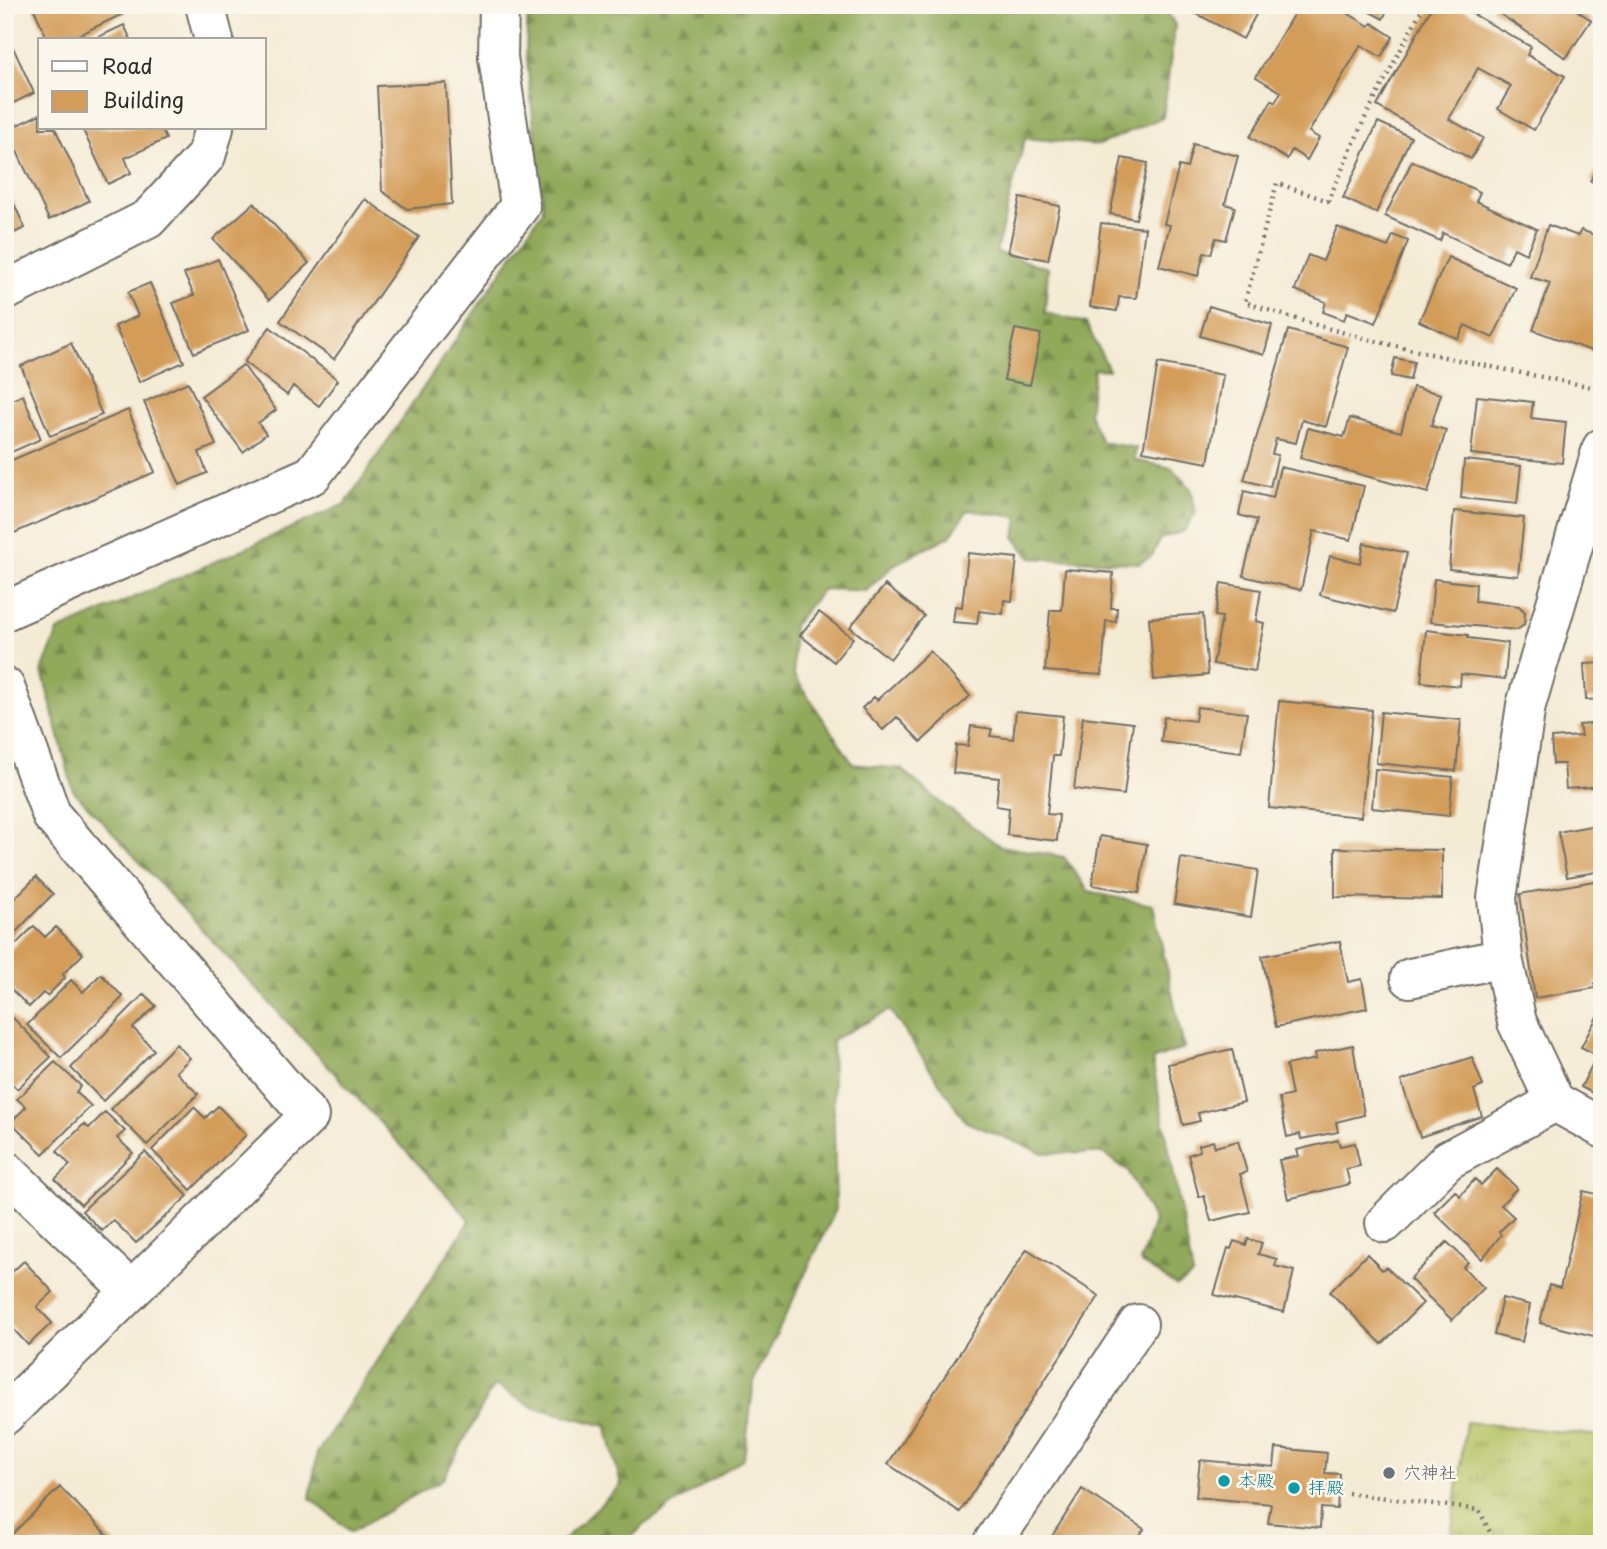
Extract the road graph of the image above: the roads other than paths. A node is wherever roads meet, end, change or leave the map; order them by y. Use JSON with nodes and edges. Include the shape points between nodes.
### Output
{"nodes":[{"id":1,"x":205,"y":5,"type":"edge"},
{"id":2,"x":499,"y":5,"type":"edge"},
{"id":3,"x":213,"y":38,"type":"edge"},
{"id":4,"x":213,"y":130,"type":"edge"},
{"id":5,"x":5,"y":291,"type":"edge"},
{"id":6,"x":1602,"y":448,"type":"edge"},
{"id":7,"x":5,"y":611,"type":"edge"},
{"id":8,"x":5,"y":687,"type":"edge"},
{"id":9,"x":1503,"y":958,"type":"junction"},
{"id":10,"x":1410,"y":978,"type":"dead end"},
{"id":11,"x":1555,"y":1102,"type":"junction"},
{"id":12,"x":1602,"y":1128,"type":"edge"},
{"id":13,"x":5,"y":1170,"type":"edge"},
{"id":14,"x":1385,"y":1223,"type":"dead end"},
{"id":15,"x":131,"y":1291,"type":"junction"},
{"id":16,"x":1138,"y":1324,"type":"dead end"},
{"id":17,"x":5,"y":1415,"type":"edge"},
{"id":18,"x":992,"y":1544,"type":"edge"}],
"edges":[{"from":1,"to":3,"type":"street"},
{"from":2,"to":7,"type":"street","via":[[498,57],[520,206],[312,475]]},
{"from":4,"to":5,"type":"street","via":[[205,156],[148,219]]},
{"from":6,"to":9,"type":"street","via":[[1525,705],[1497,898]]},
{"from":8,"to":15,"type":"street","via":[[52,816],[309,1116]]},
{"from":9,"to":10,"type":"street"},
{"from":9,"to":11,"type":"street","via":[[1517,1022]]},
{"from":11,"to":12,"type":"street"},
{"from":11,"to":14,"type":"street","via":[[1448,1160]]},
{"from":13,"to":15,"type":"street"},
{"from":15,"to":17,"type":"street"},
{"from":16,"to":18,"type":"street"}]}
